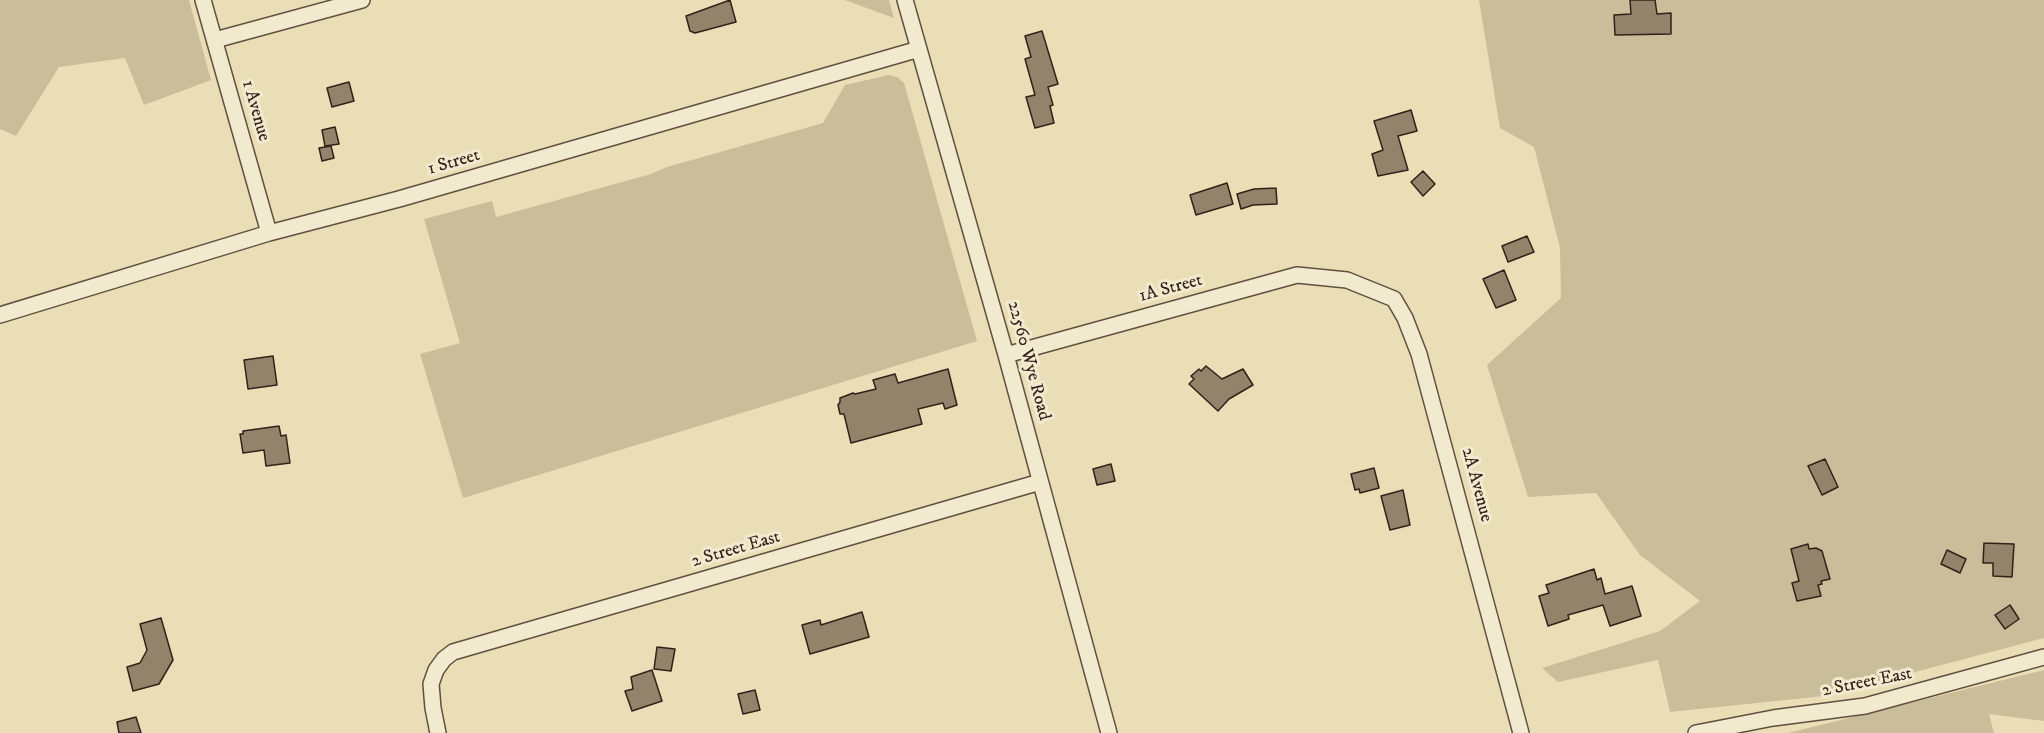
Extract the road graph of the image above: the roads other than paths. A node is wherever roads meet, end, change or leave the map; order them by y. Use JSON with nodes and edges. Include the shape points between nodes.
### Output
{"nodes":[{"id":1,"x":203,"y":0,"type":"edge"},
{"id":2,"x":362,"y":0,"type":"edge"},
{"id":3,"x":905,"y":0,"type":"edge"},
{"id":4,"x":215,"y":40,"type":"junction"},
{"id":5,"x":919,"y":49,"type":"junction"},
{"id":6,"x":269,"y":233,"type":"junction"},
{"id":7,"x":1347,"y":280,"type":"joint"},
{"id":8,"x":0,"y":315,"type":"edge"},
{"id":9,"x":1006,"y":355,"type":"junction"},
{"id":10,"x":1040,"y":482,"type":"junction"},
{"id":11,"x":2044,"y":657,"type":"edge"},
{"id":12,"x":438,"y":733,"type":"edge"},
{"id":13,"x":1109,"y":733,"type":"edge"},
{"id":14,"x":1521,"y":733,"type":"edge"},
{"id":15,"x":1696,"y":733,"type":"edge"}],
"edges":[{"from":1,"to":4,"type":"street","name":"1 Avenue"},
{"from":2,"to":4,"type":"street"},
{"from":3,"to":5,"type":"street","name":"22560 Wye Road"},
{"from":4,"to":6,"type":"street","name":"1 Avenue"},
{"from":5,"to":6,"type":"street","name":"1 Street","via":[[399,200]]},
{"from":5,"to":9,"type":"street","name":"22560 Wye Road"},
{"from":6,"to":8,"type":"street","name":"1 Street"},
{"from":7,"to":9,"type":"street","name":"1A Street","via":[[1297,275]]},
{"from":7,"to":14,"type":"street","name":"2A Avenue","via":[[1394,299],[1412,336],[1443,437]]},
{"from":9,"to":10,"type":"street","name":"22560 Wye Road"},
{"from":10,"to":12,"type":"street","name":"2 Street East","via":[[462,649],[444,658],[436,669],[430,692]]},
{"from":10,"to":13,"type":"street","name":"22560 Wye Road"},
{"from":11,"to":15,"type":"street","name":"2 Street East","via":[[1865,706]]}]}
